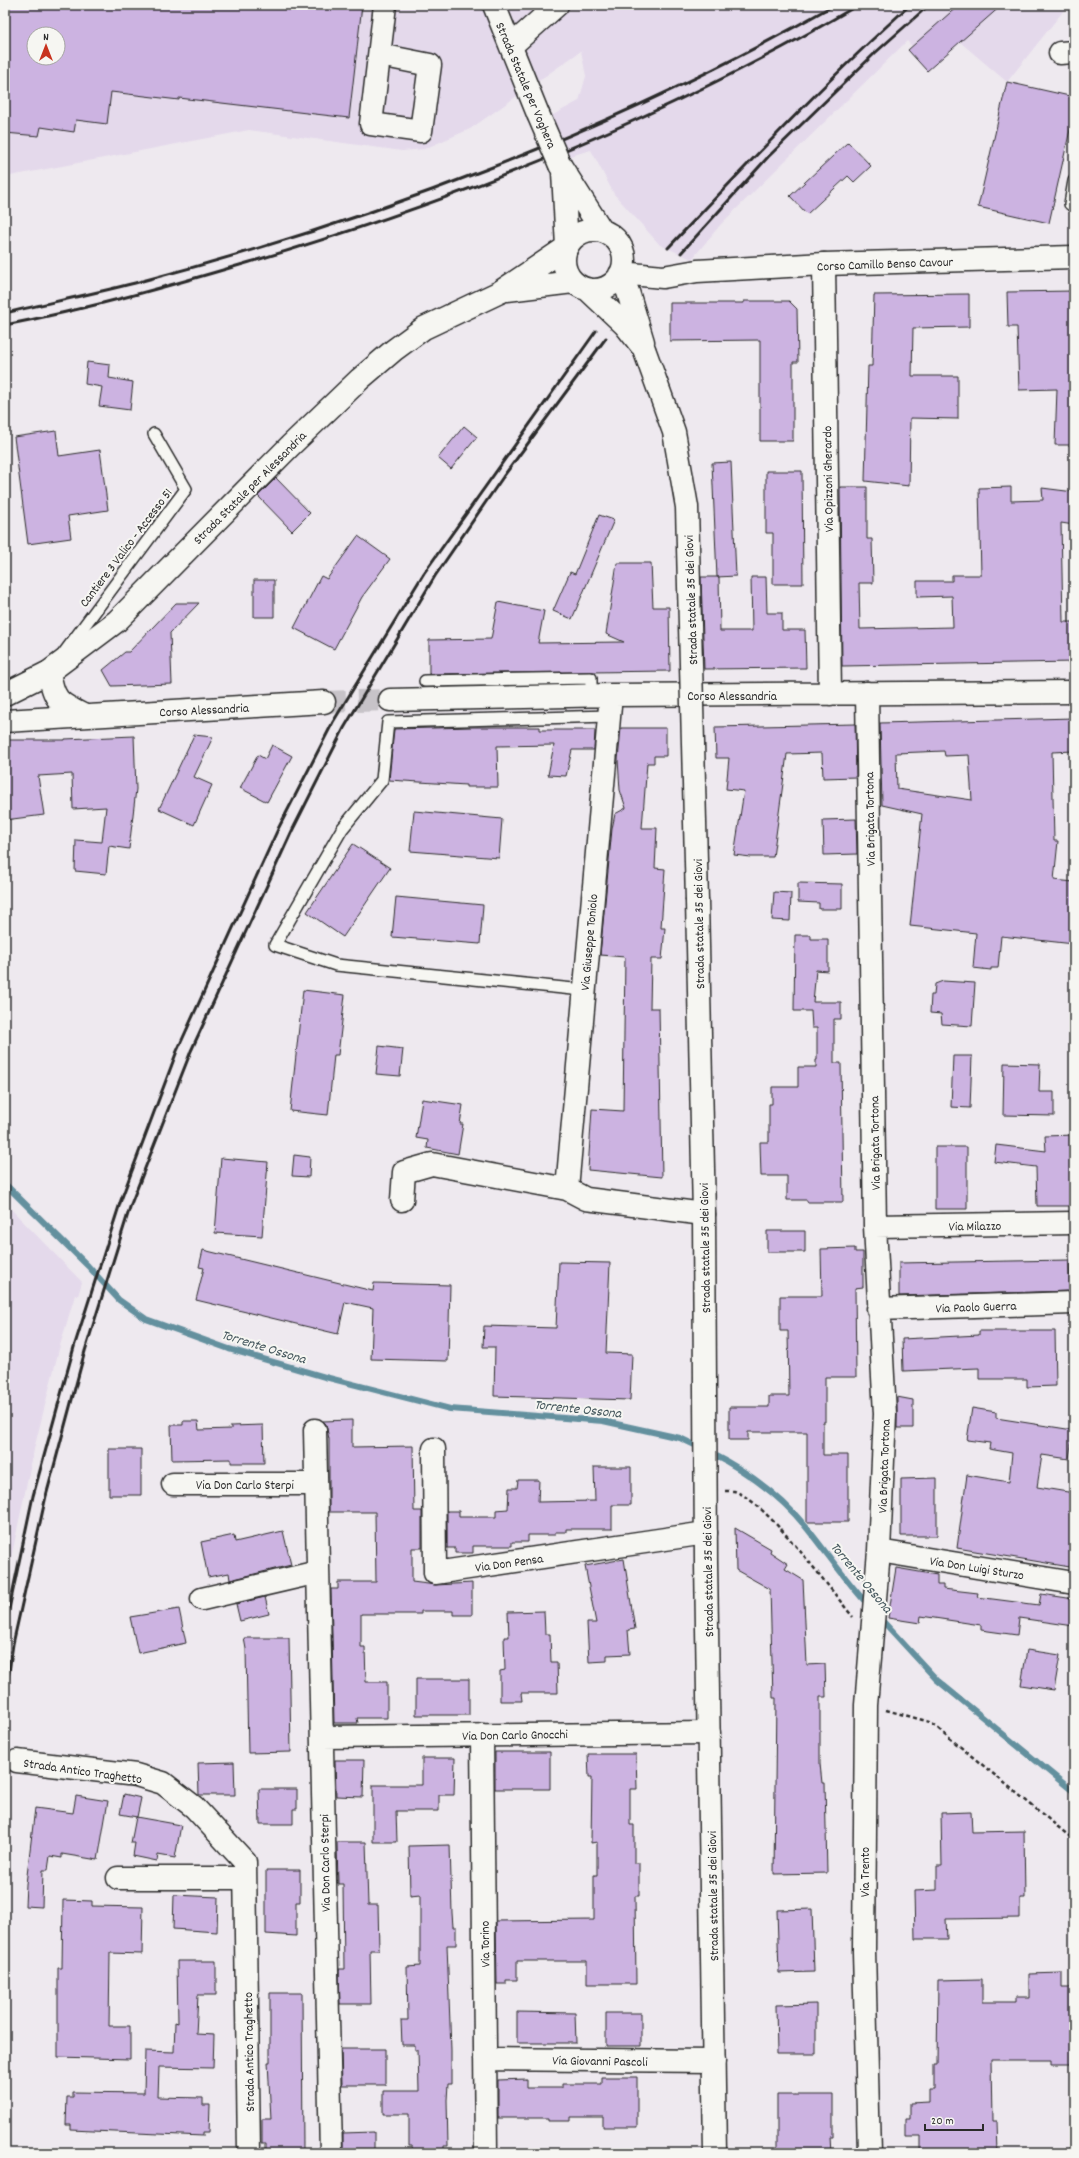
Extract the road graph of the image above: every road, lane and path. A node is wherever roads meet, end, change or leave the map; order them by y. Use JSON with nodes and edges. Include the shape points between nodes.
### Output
{"nodes":[{"id":1,"x":385,"y":5,"type":"edge"},
{"id":2,"x":494,"y":5,"type":"edge"},
{"id":3,"x":557,"y":5,"type":"edge"},
{"id":4,"x":511,"y":46,"type":"junction"},
{"id":5,"x":380,"y":55,"type":"dead end"},
{"id":6,"x":562,"y":168,"type":"junction"},
{"id":7,"x":1074,"y":181,"type":"edge"},
{"id":8,"x":1074,"y":207,"type":"edge"},
{"id":9,"x":602,"y":231,"type":"junction"},
{"id":10,"x":567,"y":247,"type":"junction"},
{"id":11,"x":622,"y":250,"type":"junction"},
{"id":12,"x":1074,"y":257,"type":"edge"},
{"id":13,"x":824,"y":264,"type":"junction"},
{"id":14,"x":696,"y":271,"type":"junction"},
{"id":15,"x":621,"y":273,"type":"junction"},
{"id":16,"x":580,"y":286,"type":"junction"},
{"id":17,"x":500,"y":292,"type":"junction"},
{"id":18,"x":644,"y":349,"type":"junction"},
{"id":19,"x":154,"y":434,"type":"dead end"},
{"id":20,"x":49,"y":672,"type":"junction"},
{"id":21,"x":425,"y":681,"type":"dead end"},
{"id":22,"x":1074,"y":692,"type":"edge"},
{"id":23,"x":867,"y":693,"type":"junction"},
{"id":24,"x":5,"y":694,"type":"edge"},
{"id":25,"x":830,"y":694,"type":"junction"},
{"id":26,"x":390,"y":700,"type":"tunnel mouth"},
{"id":27,"x":324,"y":702,"type":"tunnel mouth"},
{"id":28,"x":604,"y":702,"type":"junction"},
{"id":29,"x":85,"y":716,"type":"junction"},
{"id":30,"x":5,"y":721,"type":"edge"},
{"id":31,"x":584,"y":990,"type":"junction"},
{"id":32,"x":567,"y":1190,"type":"junction"},
{"id":33,"x":402,"y":1200,"type":"dead end"},
{"id":34,"x":704,"y":1214,"type":"junction"},
{"id":35,"x":1074,"y":1223,"type":"edge"},
{"id":36,"x":875,"y":1226,"type":"junction"},
{"id":37,"x":1074,"y":1304,"type":"edge"},
{"id":38,"x":878,"y":1309,"type":"junction"},
{"id":39,"x":315,"y":1430,"type":"dead end"},
{"id":40,"x":434,"y":1449,"type":"dead end"},
{"id":41,"x":173,"y":1484,"type":"dead end"},
{"id":42,"x":316,"y":1484,"type":"junction"},
{"id":43,"x":706,"y":1492,"type":"junction"},
{"id":44,"x":706,"y":1533,"type":"junction"},
{"id":45,"x":879,"y":1551,"type":"junction"},
{"id":46,"x":318,"y":1572,"type":"junction"},
{"id":47,"x":1074,"y":1583,"type":"edge"},
{"id":48,"x":875,"y":1592,"type":"joint"},
{"id":49,"x":202,"y":1599,"type":"dead end"},
{"id":50,"x":870,"y":1647,"type":"junction"},
{"id":51,"x":866,"y":1705,"type":"junction"},
{"id":52,"x":709,"y":1733,"type":"junction"},
{"id":53,"x":482,"y":1734,"type":"junction"},
{"id":54,"x":322,"y":1737,"type":"junction"},
{"id":55,"x":17,"y":1761,"type":"dead end"},
{"id":56,"x":1074,"y":1840,"type":"edge"},
{"id":57,"x":118,"y":1878,"type":"dead end"},
{"id":58,"x":245,"y":1878,"type":"junction"},
{"id":59,"x":486,"y":2059,"type":"junction"},
{"id":60,"x":714,"y":2061,"type":"junction"},
{"id":61,"x":249,"y":2153,"type":"edge"},
{"id":62,"x":331,"y":2153,"type":"edge"},
{"id":63,"x":486,"y":2153,"type":"edge"},
{"id":64,"x":715,"y":2153,"type":"edge"},
{"id":65,"x":869,"y":2153,"type":"edge"}],
"edges":[{"from":1,"to":5,"type":"street"},
{"from":2,"to":4,"type":"street","name":"Strada Statale per Voghera"},
{"from":3,"to":4,"type":"street"},
{"from":4,"to":6,"type":"street","name":"Strada Statale per Voghera","bridge":true},
{"from":6,"to":9,"type":"street","name":"Strada Statale per Voghera"},
{"from":6,"to":10,"type":"street","name":"Strada Statale per Voghera"},
{"from":7,"to":8,"type":"lane","via":[[1070,199],[1070,204]]},
{"from":9,"to":10,"type":"street","via":[[581,232]]},
{"from":9,"to":11,"type":"street","via":[[613,237]]},
{"from":10,"to":16,"type":"street","via":[[564,265],[568,276]]},
{"from":10,"to":17,"type":"street","name":"Strada Statale per Alessandria"},
{"from":11,"to":14,"type":"street","name":"Corso Camillo Benso Cavour","via":[[648,262]]},
{"from":11,"to":15,"type":"street","via":[[624,260]]},
{"from":12,"to":13,"type":"street","name":"Corso Camillo Benso Cavour"},
{"from":13,"to":14,"type":"street","name":"Corso Camillo Benso Cavour"},
{"from":13,"to":25,"type":"street","name":"Via Opizzoni Gherardo"},
{"from":14,"to":15,"type":"street","name":"Corso Camillo Benso Cavour","via":[[663,277]]},
{"from":15,"to":16,"type":"street","via":[[608,287],[596,290]]},
{"from":15,"to":18,"type":"street","name":"Strada statale 35 dei Giovi"},
{"from":16,"to":17,"type":"street","name":"Strada Statale per Alessandria","via":[[535,286]]},
{"from":16,"to":18,"type":"street","name":"Strada statale 35 dei Giovi","via":[[625,325]]},
{"from":17,"to":20,"type":"street","name":"Strada Statale per Alessandria","via":[[424,328],[360,379],[198,536],[117,621]]},
{"from":18,"to":34,"type":"street","name":"Strada statale 35 dei Giovi","bridge":true,"via":[[674,432],[687,507]]},
{"from":19,"to":20,"type":"lane","name":"Cantiere 3 Valico - Accesso 51","via":[[186,489]]},
{"from":20,"to":24,"type":"street","name":"Strada Statale per Alessandria"},
{"from":20,"to":29,"type":"street","via":[[52,691],[62,704]]},
{"from":21,"to":28,"type":"lane","via":[[590,678]]},
{"from":22,"to":23,"type":"street","name":"Corso Alessandria"},
{"from":23,"to":25,"type":"street","name":"Corso Alessandria"},
{"from":23,"to":36,"type":"street","name":"Via Brigata Tortona"},
{"from":25,"to":28,"type":"street","name":"Corso Alessandria"},
{"from":26,"to":28,"type":"street","name":"Corso Alessandria"},
{"from":27,"to":29,"type":"street","name":"Corso Alessandria"},
{"from":28,"to":31,"type":"street","name":"Via Giuseppe Toniolo"},
{"from":28,"to":31,"type":"lane","via":[[388,722],[382,780],[342,829],[275,945],[336,964]]},
{"from":29,"to":30,"type":"street","name":"Corso Alessandria"},
{"from":31,"to":32,"type":"street","name":"Via Giuseppe Toniolo"},
{"from":32,"to":33,"type":"street","via":[[432,1164],[404,1172]]},
{"from":32,"to":34,"type":"street","via":[[586,1199]]},
{"from":34,"to":43,"type":"street","name":"Strada statale 35 dei Giovi"},
{"from":35,"to":36,"type":"street","name":"Via Milazzo"},
{"from":36,"to":38,"type":"street","name":"Via Brigata Tortona"},
{"from":37,"to":38,"type":"street","name":"Via Paolo Guerra"},
{"from":38,"to":45,"type":"street","name":"Via Brigata Tortona","via":[[885,1414]]},
{"from":39,"to":42,"type":"street","name":"Via Don Carlo Sterpi"},
{"from":40,"to":44,"type":"street","name":"Via Don Pensa","via":[[435,1573]]},
{"from":41,"to":42,"type":"street","name":"Via Don Carlo Sterpi"},
{"from":42,"to":46,"type":"street","name":"Via Don Carlo Sterpi"},
{"from":43,"to":44,"type":"street","name":"Strada statale 35 dei Giovi"},
{"from":43,"to":50,"type":"path","via":[[734,1491],[758,1507],[788,1538]]},
{"from":44,"to":52,"type":"street","name":"Strada statale 35 dei Giovi"},
{"from":45,"to":47,"type":"street","name":"Via Don Luigi Sturzo"},
{"from":45,"to":48,"type":"street","name":"Via Brigata Tortona"},
{"from":46,"to":49,"type":"street"},
{"from":46,"to":54,"type":"street","name":"Via Don Carlo Sterpi"},
{"from":48,"to":50,"type":"street","name":"Via Trento"},
{"from":50,"to":51,"type":"street","name":"Via Trento"},
{"from":51,"to":56,"type":"path","via":[[930,1722]]},
{"from":51,"to":65,"type":"street","name":"Via Trento","via":[[864,1951]]},
{"from":52,"to":53,"type":"street","name":"Via Don Carlo Gnocchi"},
{"from":52,"to":60,"type":"street","name":"Strada statale 35 dei Giovi"},
{"from":53,"to":54,"type":"street","name":"Via Don Carlo Gnocchi"},
{"from":53,"to":59,"type":"street","name":"Via Torino"},
{"from":54,"to":62,"type":"street","name":"Via Don Carlo Sterpi"},
{"from":55,"to":58,"type":"street","name":"Strada Antico Traghetto","via":[[136,1775],[163,1783],[194,1807],[245,1862]]},
{"from":57,"to":58,"type":"street"},
{"from":58,"to":61,"type":"street","name":"Strada Antico Traghetto"},
{"from":59,"to":60,"type":"street","name":"Via Giovanni Pascoli"},
{"from":59,"to":63,"type":"street","name":"Via Torino"},
{"from":60,"to":64,"type":"street","name":"Strada statale 35 dei Giovi"}]}
